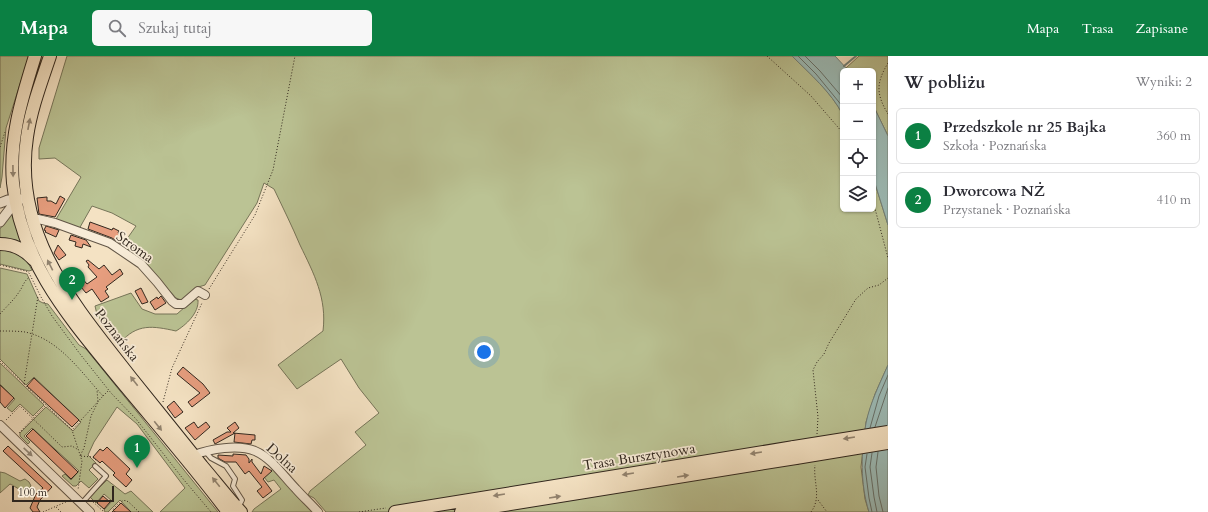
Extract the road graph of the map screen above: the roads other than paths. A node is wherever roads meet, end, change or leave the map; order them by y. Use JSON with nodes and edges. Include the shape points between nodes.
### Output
{"nodes":[{"id":1,"x":35,"y":56,"type":"edge"},
{"id":2,"x":50,"y":56,"type":"edge"},
{"id":3,"x":22,"y":199,"type":"junction"},
{"id":4,"x":0,"y":203,"type":"edge"},
{"id":5,"x":33,"y":219,"type":"junction"},
{"id":6,"x":0,"y":222,"type":"edge"},
{"id":7,"x":0,"y":244,"type":"edge"},
{"id":8,"x":35,"y":262,"type":"junction"},
{"id":9,"x":206,"y":295,"type":"road end"},
{"id":10,"x":78,"y":318,"type":"junction"},
{"id":11,"x":1,"y":423,"type":"edge"},
{"id":12,"x":888,"y":432,"type":"edge"},
{"id":13,"x":888,"y":443,"type":"edge"},
{"id":14,"x":200,"y":453,"type":"junction"},
{"id":15,"x":95,"y":466,"type":"dead end"},
{"id":16,"x":85,"y":501,"type":"junction"},
{"id":17,"x":235,"y":511,"type":"edge"},
{"id":18,"x":90,"y":512,"type":"edge"},
{"id":19,"x":318,"y":512,"type":"edge"},
{"id":20,"x":394,"y":512,"type":"edge"},
{"id":21,"x":461,"y":512,"type":"edge"}],
"edges":[{"from":1,"to":3,"type":"main road","name":"Poznańska","one_way":true,"via":[[20,105],[13,146],[13,171]]},
{"from":3,"to":2,"type":"main road","name":"Poznańska","one_way":true,"via":[[27,138],[33,109]]},
{"from":3,"to":4,"type":"street"},
{"from":3,"to":5,"type":"main road","name":"Poznańska"},
{"from":3,"to":6,"type":"street"},
{"from":3,"to":8,"type":"main road","name":"Poznańska","via":[[24,233]]},
{"from":5,"to":9,"type":"street","name":"Stroma","via":[[54,223],[110,243],[141,264],[176,304],[183,304],[198,291]]},
{"from":10,"to":5,"type":"main road","name":"Poznańska","one_way":true,"via":[[49,264]]},
{"from":7,"to":8,"type":"main road","via":[[7,244],[27,253]]},
{"from":8,"to":10,"type":"main road","name":"Poznańska","via":[[51,290]]},
{"from":14,"to":10,"type":"main road","name":"Poznańska","one_way":true,"via":[[158,412]]},
{"from":10,"to":17,"type":"main road","name":"Poznańska","one_way":true},
{"from":11,"to":16,"type":"street","one_way":true},
{"from":12,"to":20,"type":"main road","name":"Trasa Bursztynowa","one_way":true,"bridge":true},
{"from":21,"to":13,"type":"main road","name":"Trasa Bursztynowa","one_way":true,"bridge":true},
{"from":17,"to":14,"type":"main road","name":"Poznańska","one_way":true},
{"from":14,"to":17,"type":"lane","via":[[226,466],[235,478],[233,486],[242,500]]},
{"from":14,"to":19,"type":"street","name":"Dolna","via":[[226,448],[255,451],[275,465]]},
{"from":15,"to":16,"type":"lane","via":[[106,476]]},
{"from":16,"to":18,"type":"street"}]}
